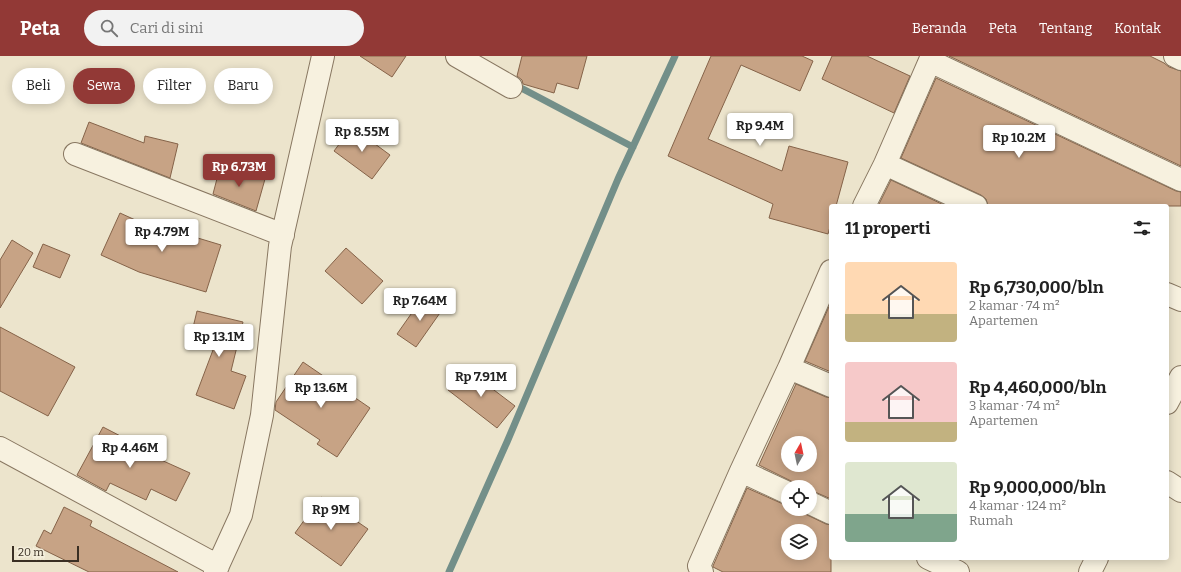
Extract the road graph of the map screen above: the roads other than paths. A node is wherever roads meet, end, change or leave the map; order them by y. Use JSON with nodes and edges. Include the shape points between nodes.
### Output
{"nodes":[{"id":1,"x":323,"y":56,"type":"edge"},
{"id":2,"x":457,"y":56,"type":"edge"},
{"id":3,"x":1175,"y":56,"type":"edge"},
{"id":4,"x":931,"y":58,"type":"edge"},
{"id":5,"x":1181,"y":59,"type":"edge"},
{"id":6,"x":511,"y":87,"type":"dead end"},
{"id":7,"x":75,"y":154,"type":"dead end"},
{"id":8,"x":885,"y":164,"type":"junction"},
{"id":9,"x":1181,"y":180,"type":"edge"},
{"id":10,"x":865,"y":204,"type":"edge"},
{"id":11,"x":972,"y":204,"type":"edge"},
{"id":12,"x":282,"y":235,"type":"junction"},
{"id":13,"x":829,"y":276,"type":"edge"},
{"id":14,"x":1169,"y":295,"type":"edge"},
{"id":15,"x":1181,"y":300,"type":"edge"},
{"id":16,"x":789,"y":368,"type":"junction"},
{"id":17,"x":1181,"y":377,"type":"edge"},
{"id":18,"x":829,"y":385,"type":"edge"},
{"id":19,"x":1169,"y":399,"type":"edge"},
{"id":20,"x":0,"y":448,"type":"edge"},
{"id":21,"x":741,"y":471,"type":"junction"},
{"id":22,"x":1169,"y":483,"type":"edge"},
{"id":23,"x":781,"y":490,"type":"edge"},
{"id":24,"x":1181,"y":491,"type":"edge"},
{"id":25,"x":817,"y":506,"type":"edge"},
{"id":26,"x":829,"y":512,"type":"edge"},
{"id":27,"x":932,"y":560,"type":"edge"},
{"id":28,"x":1096,"y":560,"type":"edge"},
{"id":29,"x":216,"y":569,"type":"edge"},
{"id":30,"x":702,"y":572,"type":"edge"},
{"id":31,"x":958,"y":572,"type":"edge"},
{"id":32,"x":1090,"y":572,"type":"edge"}],
"edges":[{"from":1,"to":12,"type":"street"},
{"from":2,"to":6,"type":"street"},
{"from":3,"to":5,"type":"street"},
{"from":4,"to":8,"type":"street"},
{"from":4,"to":9,"type":"street"},
{"from":7,"to":12,"type":"street"},
{"from":8,"to":10,"type":"street"},
{"from":8,"to":11,"type":"street"},
{"from":12,"to":29,"type":"street","via":[[262,415],[241,515]]},
{"from":13,"to":16,"type":"street"},
{"from":14,"to":15,"type":"street"},
{"from":16,"to":18,"type":"street"},
{"from":16,"to":21,"type":"street"},
{"from":17,"to":19,"type":"street"},
{"from":20,"to":29,"type":"street"},
{"from":21,"to":23,"type":"street"},
{"from":21,"to":30,"type":"street","via":[[699,566]]},
{"from":22,"to":24,"type":"street"},
{"from":25,"to":26,"type":"street"},
{"from":27,"to":31,"type":"street"},
{"from":28,"to":32,"type":"street"}]}
